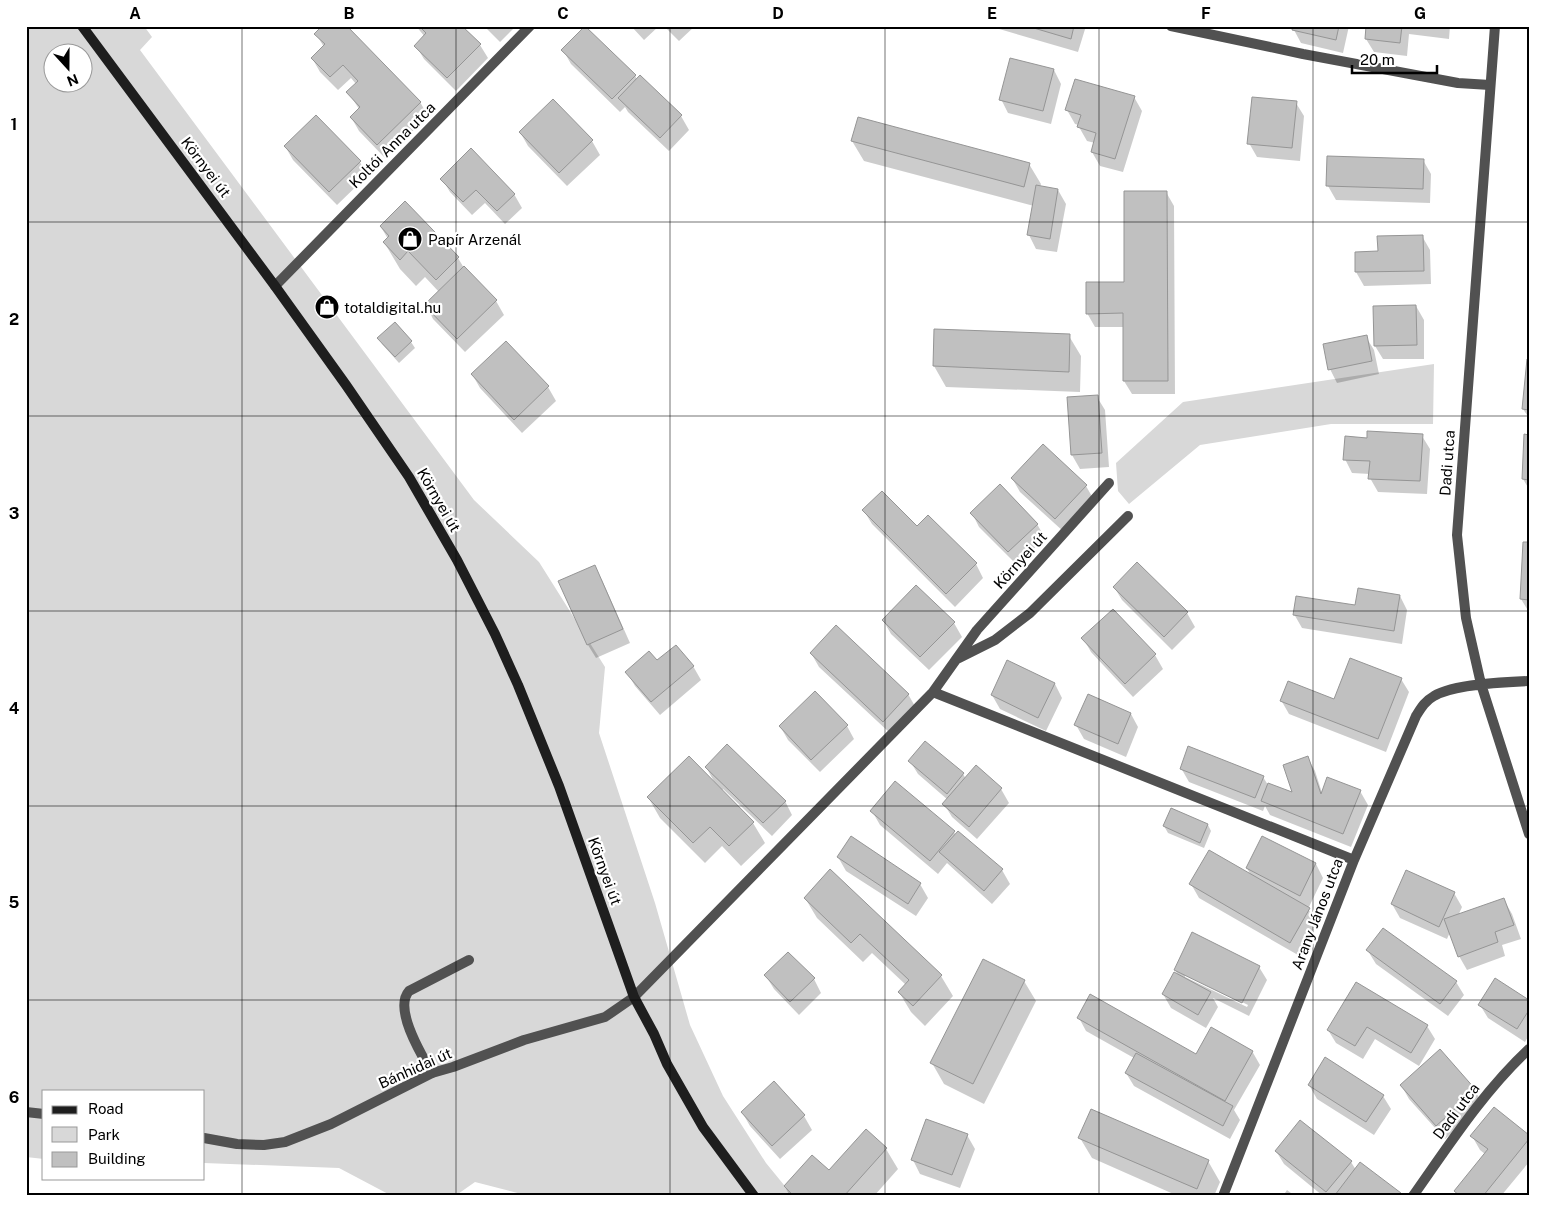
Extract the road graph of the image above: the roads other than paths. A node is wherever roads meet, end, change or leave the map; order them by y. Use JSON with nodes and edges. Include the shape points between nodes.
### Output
{"nodes":[{"id":1,"x":82,"y":26,"type":"edge"},
{"id":2,"x":530,"y":26,"type":"edge"},
{"id":3,"x":1170,"y":26,"type":"edge"},
{"id":4,"x":1495,"y":26,"type":"edge"},
{"id":5,"x":1490,"y":85,"type":"junction"},
{"id":6,"x":275,"y":286,"type":"junction"},
{"id":7,"x":1109,"y":484,"type":"dead end"},
{"id":8,"x":1128,"y":516,"type":"dead end"},
{"id":9,"x":956,"y":660,"type":"junction"},
{"id":10,"x":1529,"y":681,"type":"edge"},
{"id":11,"x":1481,"y":684,"type":"junction"},
{"id":12,"x":933,"y":692,"type":"junction"},
{"id":13,"x":1529,"y":834,"type":"edge"},
{"id":14,"x":1354,"y":860,"type":"junction"},
{"id":15,"x":469,"y":960,"type":"dead end"},
{"id":16,"x":634,"y":997,"type":"junction"},
{"id":17,"x":1529,"y":1049,"type":"edge"},
{"id":18,"x":432,"y":1073,"type":"junction"},
{"id":19,"x":26,"y":1112,"type":"edge"},
{"id":20,"x":42,"y":1114,"type":"edge"},
{"id":21,"x":205,"y":1138,"type":"edge"},
{"id":22,"x":754,"y":1196,"type":"edge"},
{"id":23,"x":1223,"y":1196,"type":"edge"},
{"id":24,"x":1413,"y":1196,"type":"edge"}],
"edges":[{"from":1,"to":6,"type":"main road","name":"Környei út"},
{"from":2,"to":6,"type":"street","name":"Koltói Anna utca"},
{"from":3,"to":5,"type":"street","via":[[1458,83]]},
{"from":4,"to":5,"type":"street","name":"Dadi utca"},
{"from":5,"to":11,"type":"street","name":"Dadi utca","via":[[1456,535],[1466,618]]},
{"from":6,"to":16,"type":"main road","name":"Környei út","via":[[408,478],[477,597],[518,685],[559,786]]},
{"from":7,"to":9,"type":"street","name":"Környei út","via":[[977,630]]},
{"from":8,"to":9,"type":"street","name":"Környei út","via":[[1030,613],[995,640]]},
{"from":9,"to":12,"type":"street","name":"Környei út"},
{"from":10,"to":11,"type":"street","name":"Arany János utca"},
{"from":11,"to":13,"type":"street","name":"Dadi utca"},
{"from":11,"to":14,"type":"street","name":"Arany János utca","via":[[1447,691],[1425,702]]},
{"from":12,"to":14,"type":"street"},
{"from":12,"to":16,"type":"street","name":"Környei út"},
{"from":14,"to":23,"type":"street","name":"Arany János utca"},
{"from":15,"to":18,"type":"street","via":[[405,996],[412,1037]]},
{"from":16,"to":18,"type":"street","name":"Bánhidai út","via":[[605,1017],[524,1040]]},
{"from":16,"to":22,"type":"main road","name":"Környei út","via":[[704,1128]]},
{"from":17,"to":24,"type":"street","name":"Dadi utca","via":[[1508,1068],[1474,1111]]},
{"from":18,"to":21,"type":"street","name":"Bánhidai út","via":[[331,1124],[285,1142],[237,1144]]},
{"from":19,"to":20,"type":"street"}]}
